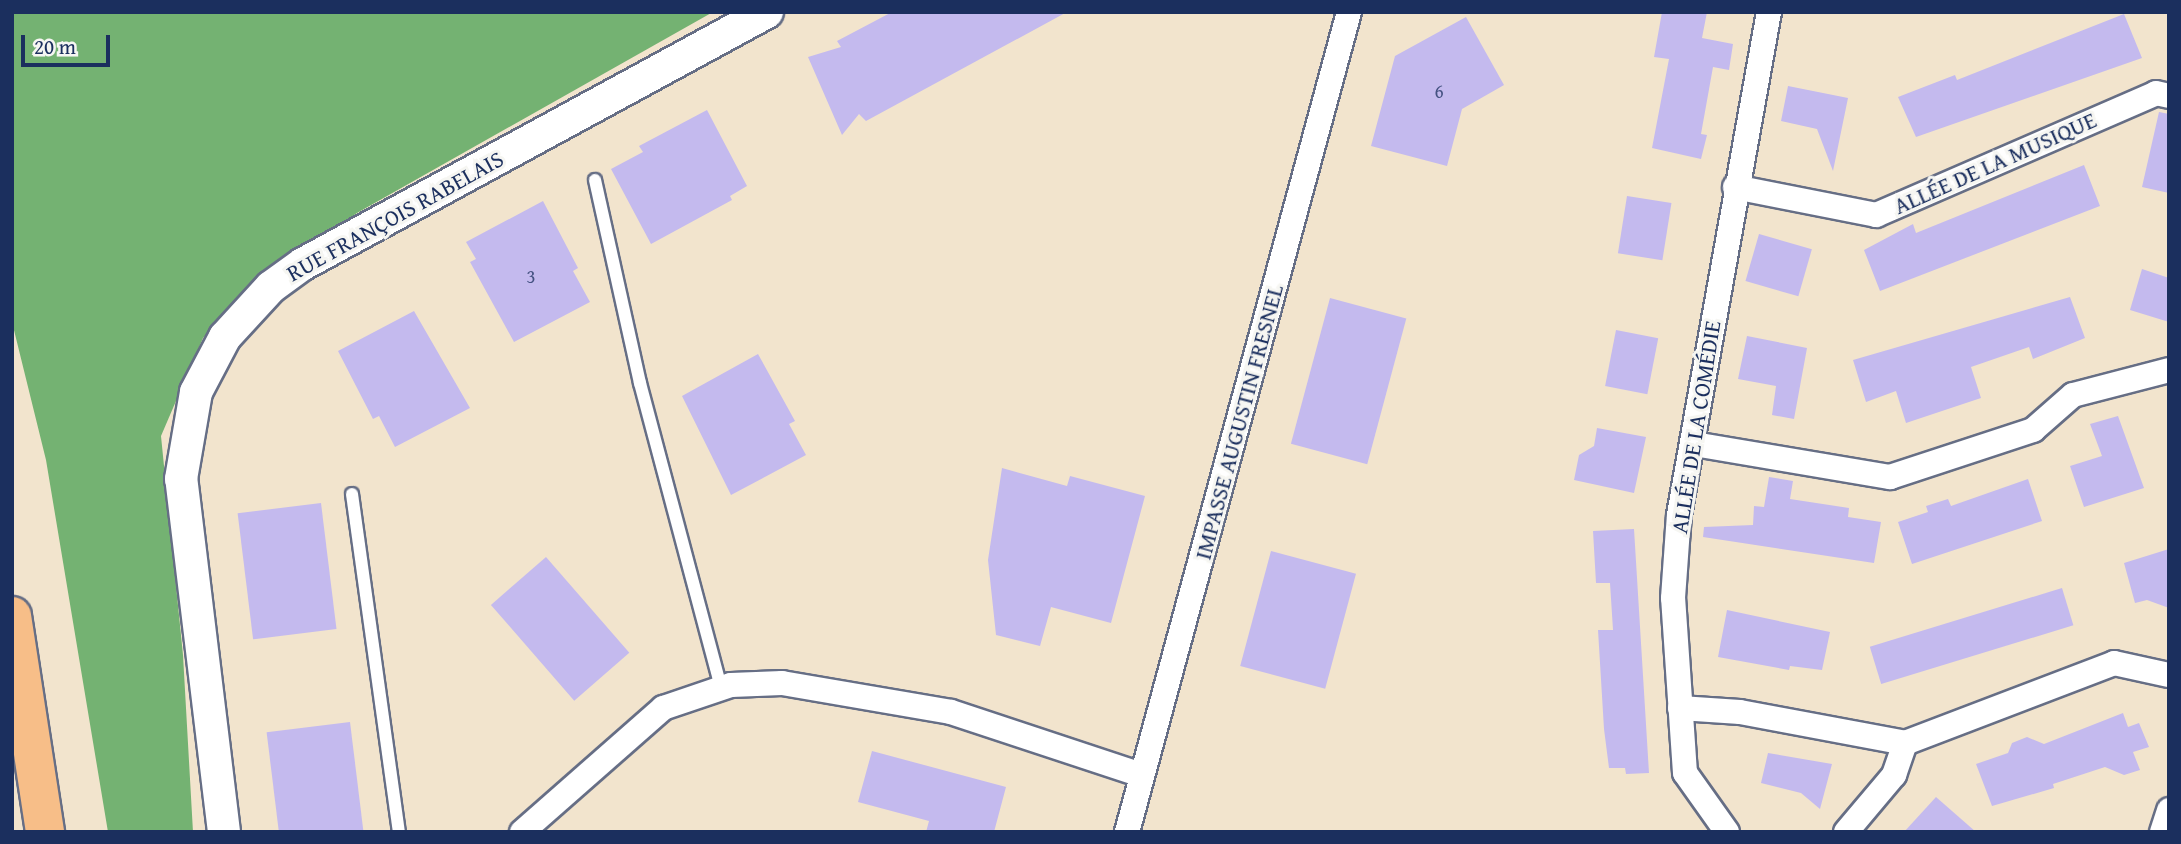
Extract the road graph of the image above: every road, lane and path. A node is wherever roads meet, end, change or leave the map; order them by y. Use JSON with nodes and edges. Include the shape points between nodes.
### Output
{"nodes":[{"id":1,"x":767,"y":12,"type":"edge"},
{"id":2,"x":1349,"y":12,"type":"edge"},
{"id":3,"x":1769,"y":12,"type":"edge"},
{"id":4,"x":2169,"y":96,"type":"edge"},
{"id":5,"x":595,"y":180,"type":"dead end"},
{"id":6,"x":1735,"y":187,"type":"junction"},
{"id":7,"x":2169,"y":370,"type":"edge"},
{"id":8,"x":1694,"y":444,"type":"junction"},
{"id":9,"x":352,"y":494,"type":"dead end"},
{"id":10,"x":12,"y":616,"type":"edge"},
{"id":11,"x":2169,"y":675,"type":"edge"},
{"id":12,"x":721,"y":687,"type":"junction"},
{"id":13,"x":25,"y":688,"type":"junction"},
{"id":14,"x":1680,"y":708,"type":"junction"},
{"id":15,"x":1905,"y":744,"type":"junction"},
{"id":16,"x":1142,"y":775,"type":"junction"},
{"id":17,"x":2169,"y":810,"type":"edge"},
{"id":18,"x":45,"y":832,"type":"edge"},
{"id":19,"x":70,"y":832,"type":"edge"},
{"id":20,"x":224,"y":832,"type":"edge"},
{"id":21,"x":399,"y":832,"type":"edge"},
{"id":22,"x":522,"y":832,"type":"edge"},
{"id":23,"x":1127,"y":832,"type":"edge"},
{"id":24,"x":1727,"y":832,"type":"edge"},
{"id":25,"x":1846,"y":832,"type":"edge"},
{"id":26,"x":2162,"y":832,"type":"edge"}],
"edges":[{"from":1,"to":20,"type":"street","name":"RUE FRANÇOIS RABELAIS","via":[[303,264],[271,287],[225,337],[196,393],[181,479]]},
{"from":2,"to":16,"type":"street","name":"IMPASSE AUGUSTIN FRESNEL"},
{"from":3,"to":6,"type":"street","name":"ALLÉE DE LA COMÉDIE"},
{"from":4,"to":6,"type":"street","name":"ALLÉE DE LA MUSIQUE","via":[[2156,93],[1876,215]]},
{"from":5,"to":12,"type":"lane","via":[[640,383]]},
{"from":6,"to":8,"type":"street","name":"ALLÉE DE LA COMÉDIE"},
{"from":7,"to":8,"type":"street","via":[[2073,396],[2033,430],[1890,477]]},
{"from":8,"to":14,"type":"street","name":"ALLÉE DE LA COMÉDIE","via":[[1679,515],[1673,598]]},
{"from":9,"to":21,"type":"lane"},
{"from":10,"to":13,"type":"highway"},
{"from":11,"to":15,"type":"street","via":[[2114,663]]},
{"from":12,"to":16,"type":"street","via":[[782,683],[939,710]]},
{"from":12,"to":22,"type":"street","via":[[663,708]]},
{"from":13,"to":18,"type":"highway"},
{"from":13,"to":19,"type":"highway","via":[[53,715]]},
{"from":14,"to":15,"type":"street","via":[[1740,712]]},
{"from":14,"to":24,"type":"street","name":"ALLÉE DE LA COMÉDIE","via":[[1685,774]]},
{"from":15,"to":25,"type":"street","via":[[1894,775]]},
{"from":16,"to":23,"type":"street","name":"IMPASSE AUGUSTIN FRESNEL"},
{"from":17,"to":26,"type":"street"}]}
